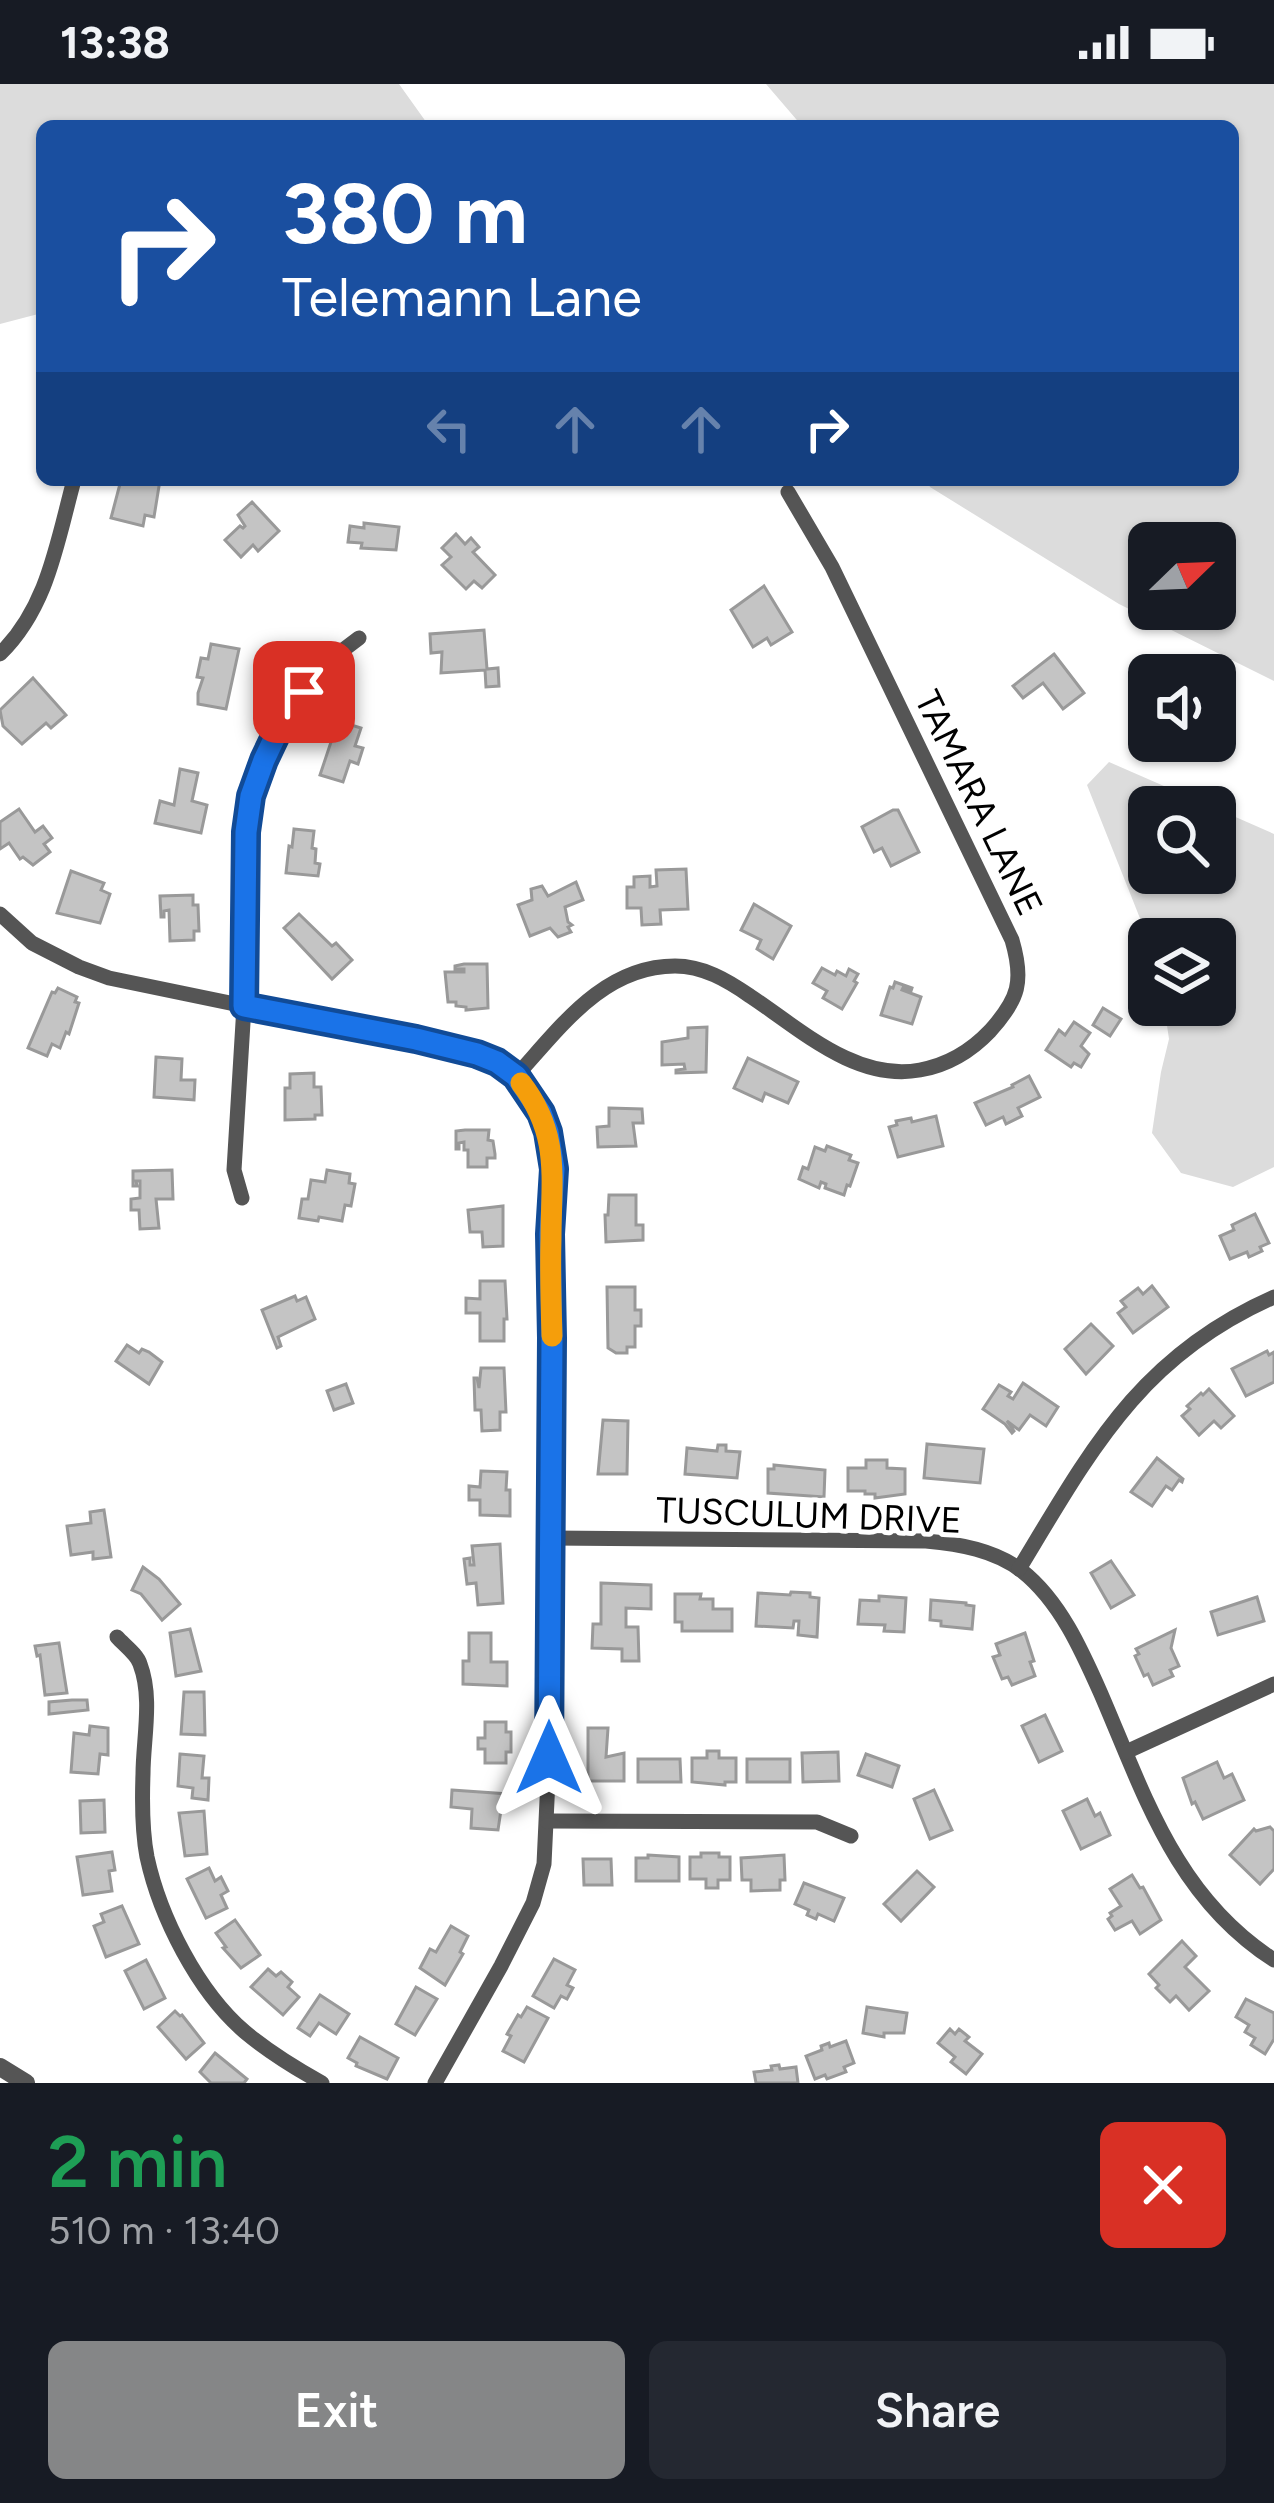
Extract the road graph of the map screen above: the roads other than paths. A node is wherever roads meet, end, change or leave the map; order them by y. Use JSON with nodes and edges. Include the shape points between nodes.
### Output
{"nodes":[{"id":1,"x":72,"y":486,"type":"edge"},
{"id":2,"x":788,"y":492,"type":"dead end"},
{"id":3,"x":359,"y":638,"type":"dead end"},
{"id":4,"x":0,"y":654,"type":"edge"},
{"id":5,"x":0,"y":914,"type":"edge"},
{"id":6,"x":244,"y":1006,"type":"junction"},
{"id":7,"x":516,"y":1076,"type":"junction"},
{"id":8,"x":242,"y":1198,"type":"dead end"},
{"id":9,"x":1274,"y":1297,"type":"edge"},
{"id":10,"x":550,"y":1538,"type":"junction"},
{"id":11,"x":1019,"y":1569,"type":"junction"},
{"id":12,"x":117,"y":1637,"type":"dead end"},
{"id":13,"x":1274,"y":1684,"type":"edge"},
{"id":14,"x":1126,"y":1752,"type":"junction"},
{"id":15,"x":547,"y":1821,"type":"junction"},
{"id":16,"x":851,"y":1837,"type":"dead end"},
{"id":17,"x":1274,"y":1960,"type":"edge"},
{"id":18,"x":0,"y":2067,"type":"edge"},
{"id":19,"x":26,"y":2083,"type":"edge"},
{"id":20,"x":322,"y":2083,"type":"edge"},
{"id":21,"x":435,"y":2083,"type":"edge"}],
"edges":[{"from":1,"to":4,"type":"street","via":[[43,594]]},
{"from":2,"to":7,"type":"street","name":"TAMARA LANE","via":[[1012,940],[1018,994],[964,1054],[903,1073],[861,1065],[721,978],[660,966],[603,986]]},
{"from":3,"to":6,"type":"street","via":[[326,663],[283,720],[251,796]]},
{"from":5,"to":6,"type":"street","via":[[32,943],[79,967]]},
{"from":6,"to":7,"type":"street","via":[[477,1054]]},
{"from":6,"to":8,"type":"street","via":[[234,1170]]},
{"from":7,"to":10,"type":"street","via":[[541,1113],[554,1169]]},
{"from":9,"to":11,"type":"street","via":[[1202,1336],[1132,1397]]},
{"from":10,"to":11,"type":"street","name":"TUSCULUM DRIVE","via":[[926,1541],[992,1554]]},
{"from":10,"to":15,"type":"street"},
{"from":11,"to":14,"type":"street","name":"TUSCULUM DRIVE","via":[[1066,1624]]},
{"from":12,"to":20,"type":"street","via":[[140,1661],[146,1697],[146,1840],[159,1898],[188,1960],[228,2015]]},
{"from":13,"to":14,"type":"street"},
{"from":14,"to":17,"type":"street","name":"TUSCULUM DRIVE","via":[[1175,1860],[1201,1897]]},
{"from":15,"to":16,"type":"street","via":[[818,1822]]},
{"from":15,"to":21,"type":"street","via":[[533,1903]]},
{"from":18,"to":19,"type":"street"}]}
